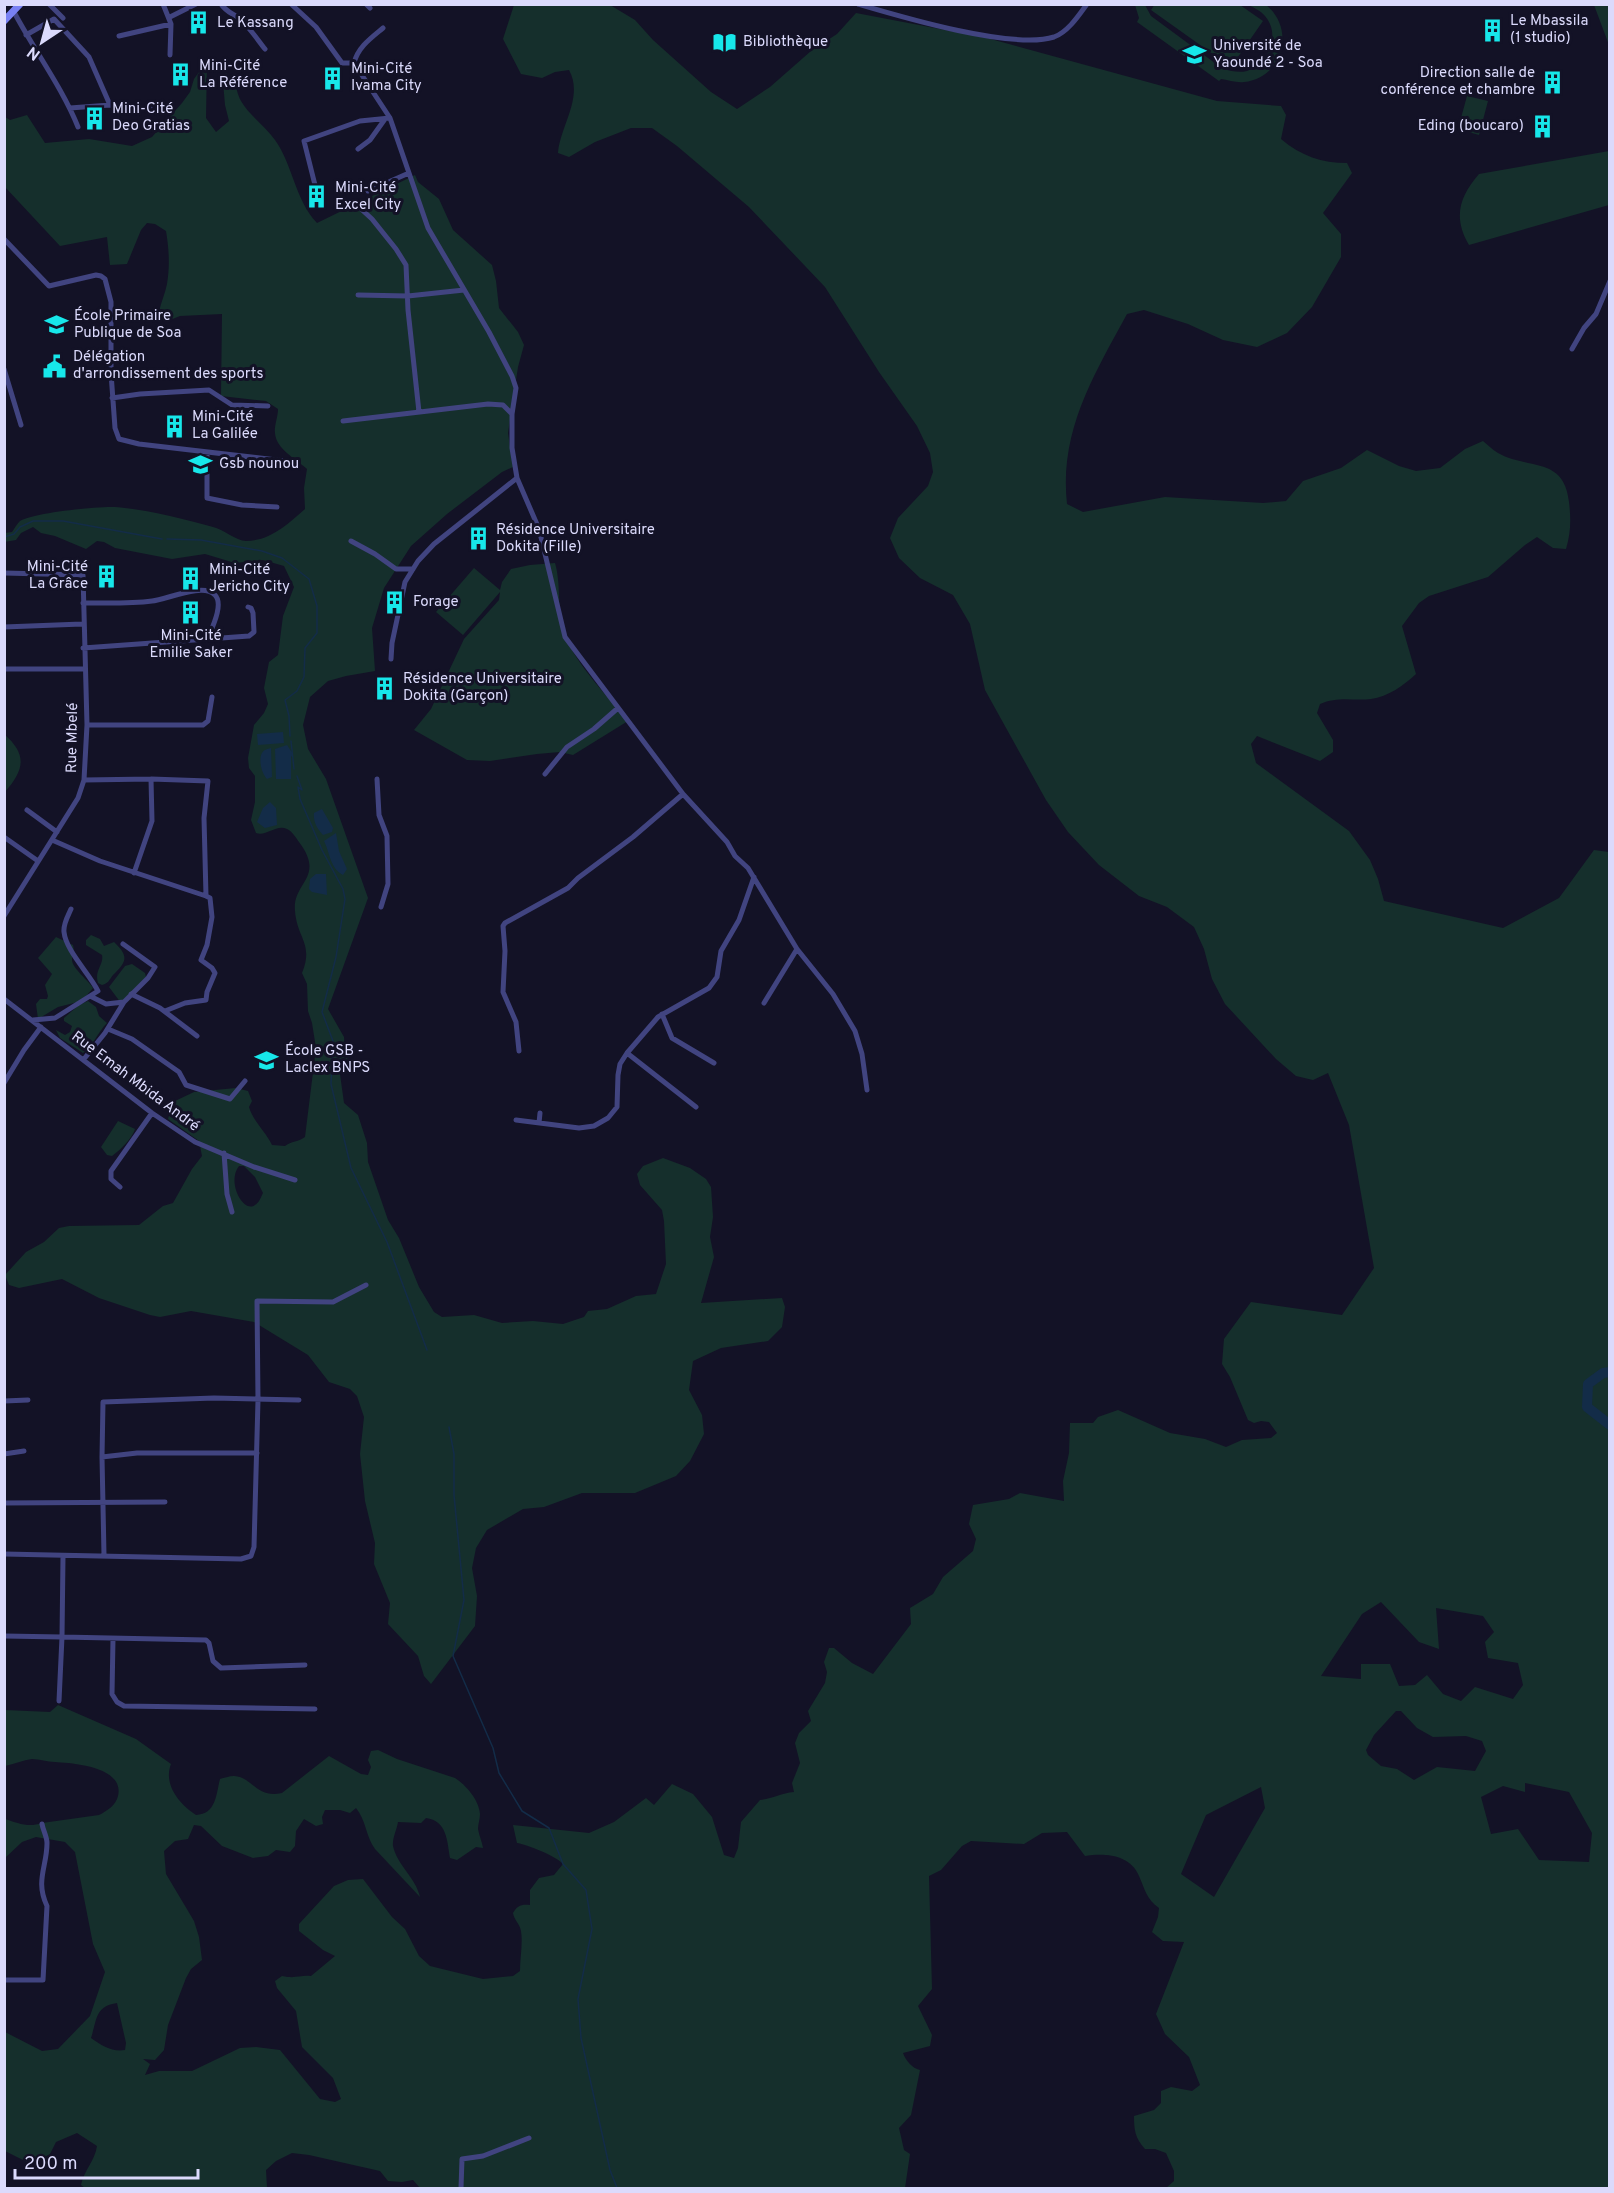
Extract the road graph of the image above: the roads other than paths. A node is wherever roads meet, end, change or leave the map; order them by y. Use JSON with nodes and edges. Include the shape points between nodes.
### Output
{"nodes":[{"id":1,"x":20,"y":4,"type":"edge"},
{"id":2,"x":49,"y":4,"type":"edge"},
{"id":3,"x":163,"y":4,"type":"edge"},
{"id":4,"x":196,"y":4,"type":"edge"},
{"id":5,"x":221,"y":4,"type":"edge"},
{"id":6,"x":291,"y":4,"type":"edge"},
{"id":7,"x":858,"y":4,"type":"edge"},
{"id":8,"x":1087,"y":4,"type":"edge"},
{"id":9,"x":14,"y":12,"type":"junction"},
{"id":10,"x":63,"y":18,"type":"dead end"},
{"id":11,"x":4,"y":21,"type":"edge"},
{"id":12,"x":170,"y":21,"type":"junction"},
{"id":13,"x":383,"y":28,"type":"dead end"},
{"id":14,"x":26,"y":35,"type":"junction"},
{"id":15,"x":119,"y":36,"type":"dead end"},
{"id":16,"x":265,"y":50,"type":"dead end"},
{"id":17,"x":170,"y":55,"type":"dead end"},
{"id":18,"x":354,"y":63,"type":"junction"},
{"id":19,"x":110,"y":105,"type":"junction"},
{"id":20,"x":70,"y":108,"type":"junction"},
{"id":21,"x":153,"y":108,"type":"dead end"},
{"id":22,"x":387,"y":118,"type":"junction"},
{"id":23,"x":78,"y":127,"type":"dead end"},
{"id":24,"x":358,"y":149,"type":"dead end"},
{"id":25,"x":409,"y":173,"type":"junction"},
{"id":26,"x":315,"y":185,"type":"dead end"},
{"id":27,"x":368,"y":191,"type":"dead end"},
{"id":28,"x":360,"y":208,"type":"dead end"},
{"id":29,"x":4,"y":239,"type":"edge"},
{"id":30,"x":1610,"y":281,"type":"edge"},
{"id":31,"x":464,"y":290,"type":"junction"},
{"id":32,"x":358,"y":296,"type":"dead end"},
{"id":33,"x":408,"y":296,"type":"junction"},
{"id":34,"x":1572,"y":349,"type":"dead end"},
{"id":35,"x":4,"y":369,"type":"edge"},
{"id":36,"x":112,"y":398,"type":"junction"},
{"id":37,"x":268,"y":406,"type":"dead end"},
{"id":38,"x":419,"y":412,"type":"junction"},
{"id":39,"x":512,"y":414,"type":"junction"},
{"id":40,"x":343,"y":421,"type":"dead end"},
{"id":41,"x":21,"y":424,"type":"dead end"},
{"id":42,"x":207,"y":452,"type":"junction"},
{"id":43,"x":285,"y":461,"type":"dead end"},
{"id":44,"x":516,"y":478,"type":"junction"},
{"id":45,"x":277,"y":507,"type":"dead end"},
{"id":46,"x":351,"y":541,"type":"dead end"},
{"id":47,"x":413,"y":569,"type":"junction"},
{"id":48,"x":4,"y":573,"type":"edge"},
{"id":49,"x":83,"y":603,"type":"junction"},
{"id":50,"x":248,"y":607,"type":"dead end"},
{"id":51,"x":82,"y":624,"type":"junction"},
{"id":52,"x":4,"y":627,"type":"edge"},
{"id":53,"x":208,"y":638,"type":"junction"},
{"id":54,"x":83,"y":648,"type":"junction"},
{"id":55,"x":391,"y":659,"type":"dead end"},
{"id":56,"x":4,"y":669,"type":"edge"},
{"id":57,"x":85,"y":669,"type":"junction"},
{"id":58,"x":212,"y":697,"type":"dead end"},
{"id":59,"x":618,"y":708,"type":"junction"},
{"id":60,"x":87,"y":725,"type":"junction"},
{"id":61,"x":545,"y":774,"type":"dead end"},
{"id":62,"x":151,"y":778,"type":"junction"},
{"id":63,"x":377,"y":779,"type":"dead end"},
{"id":64,"x":84,"y":780,"type":"junction"},
{"id":65,"x":683,"y":794,"type":"junction"},
{"id":66,"x":27,"y":810,"type":"dead end"},
{"id":67,"x":57,"y":832,"type":"junction"},
{"id":68,"x":4,"y":837,"type":"edge"},
{"id":69,"x":52,"y":840,"type":"junction"},
{"id":70,"x":38,"y":861,"type":"junction"},
{"id":71,"x":134,"y":873,"type":"junction"},
{"id":72,"x":753,"y":877,"type":"junction"},
{"id":73,"x":206,"y":896,"type":"junction"},
{"id":74,"x":381,"y":907,"type":"dead end"},
{"id":75,"x":71,"y":909,"type":"dead end"},
{"id":76,"x":4,"y":916,"type":"edge"},
{"id":77,"x":123,"y":944,"type":"dead end"},
{"id":78,"x":797,"y":949,"type":"junction"},
{"id":79,"x":131,"y":994,"type":"junction"},
{"id":80,"x":90,"y":996,"type":"junction"},
{"id":81,"x":4,"y":999,"type":"edge"},
{"id":82,"x":124,"y":1002,"type":"junction"},
{"id":83,"x":764,"y":1003,"type":"dead end"},
{"id":84,"x":165,"y":1011,"type":"junction"},
{"id":85,"x":662,"y":1014,"type":"junction"},
{"id":86,"x":33,"y":1020,"type":"junction"},
{"id":87,"x":42,"y":1027,"type":"junction"},
{"id":88,"x":108,"y":1029,"type":"junction"},
{"id":89,"x":197,"y":1036,"type":"dead end"},
{"id":90,"x":519,"y":1052,"type":"dead end"},
{"id":91,"x":627,"y":1053,"type":"junction"},
{"id":92,"x":84,"y":1059,"type":"junction"},
{"id":93,"x":714,"y":1063,"type":"dead end"},
{"id":94,"x":245,"y":1081,"type":"dead end"},
{"id":95,"x":4,"y":1083,"type":"edge"},
{"id":96,"x":867,"y":1090,"type":"dead end"},
{"id":97,"x":696,"y":1107,"type":"dead end"},
{"id":98,"x":520,"y":1112,"type":"dead end"},
{"id":99,"x":152,"y":1113,"type":"junction"},
{"id":100,"x":540,"y":1113,"type":"dead end"},
{"id":101,"x":539,"y":1123,"type":"junction"},
{"id":102,"x":224,"y":1153,"type":"junction"},
{"id":103,"x":295,"y":1180,"type":"dead end"},
{"id":104,"x":120,"y":1187,"type":"dead end"},
{"id":105,"x":232,"y":1212,"type":"dead end"},
{"id":106,"x":366,"y":1285,"type":"dead end"},
{"id":107,"x":28,"y":1400,"type":"dead end"},
{"id":108,"x":258,"y":1400,"type":"junction"},
{"id":109,"x":299,"y":1400,"type":"dead end"},
{"id":110,"x":4,"y":1401,"type":"edge"},
{"id":111,"x":24,"y":1451,"type":"dead end"},
{"id":112,"x":256,"y":1453,"type":"junction"},
{"id":113,"x":4,"y":1454,"type":"edge"},
{"id":114,"x":102,"y":1456,"type":"junction"},
{"id":115,"x":165,"y":1502,"type":"dead end"},
{"id":116,"x":4,"y":1503,"type":"edge"},
{"id":117,"x":104,"y":1504,"type":"junction"},
{"id":118,"x":4,"y":1554,"type":"edge"},
{"id":119,"x":104,"y":1555,"type":"junction"},
{"id":120,"x":63,"y":1557,"type":"junction"},
{"id":121,"x":4,"y":1636,"type":"edge"},
{"id":122,"x":62,"y":1637,"type":"junction"},
{"id":123,"x":113,"y":1639,"type":"junction"},
{"id":124,"x":305,"y":1665,"type":"dead end"},
{"id":125,"x":59,"y":1701,"type":"dead end"},
{"id":126,"x":315,"y":1709,"type":"dead end"},
{"id":127,"x":42,"y":1824,"type":"dead end"},
{"id":128,"x":4,"y":1980,"type":"edge"},
{"id":129,"x":529,"y":2138,"type":"dead end"},
{"id":130,"x":461,"y":2188,"type":"edge"}],
"edges":[{"from":1,"to":9,"type":"main road"},
{"from":2,"to":10,"type":"street"},
{"from":3,"to":12,"type":"street"},
{"from":4,"to":12,"type":"street"},
{"from":5,"to":16,"type":"street","via":[[246,25]]},
{"from":6,"to":18,"type":"street","via":[[316,27],[342,63]]},
{"from":7,"to":8,"type":"street","via":[[971,32],[1034,39],[1061,33]]},
{"from":9,"to":11,"type":"main road"},
{"from":9,"to":14,"type":"street"},
{"from":12,"to":15,"type":"street"},
{"from":12,"to":17,"type":"street"},
{"from":13,"to":18,"type":"street","via":[[363,45]]},
{"from":14,"to":19,"type":"street","via":[[54,19],[89,57]]},
{"from":14,"to":20,"type":"street"},
{"from":18,"to":22,"type":"street"},
{"from":19,"to":20,"type":"street"},
{"from":19,"to":21,"type":"street"},
{"from":20,"to":23,"type":"street"},
{"from":22,"to":24,"type":"street"},
{"from":22,"to":25,"type":"street"},
{"from":22,"to":26,"type":"street","via":[[360,120],[304,141]]},
{"from":25,"to":27,"type":"street"},
{"from":25,"to":31,"type":"street","via":[[428,228]]},
{"from":28,"to":33,"type":"street","via":[[406,265]]},
{"from":29,"to":36,"type":"street","via":[[49,286],[96,275],[105,279],[111,302]]},
{"from":30,"to":34,"type":"street","via":[[1596,314]]},
{"from":31,"to":33,"type":"street"},
{"from":31,"to":39,"type":"street","via":[[512,376],[516,388]]},
{"from":32,"to":33,"type":"street"},
{"from":33,"to":38,"type":"street"},
{"from":35,"to":41,"type":"street"},
{"from":36,"to":37,"type":"street","via":[[209,390],[232,405]]},
{"from":36,"to":42,"type":"street","via":[[119,439]]},
{"from":38,"to":39,"type":"street","via":[[488,404],[503,405]]},
{"from":38,"to":40,"type":"street"},
{"from":39,"to":44,"type":"street"},
{"from":42,"to":43,"type":"street"},
{"from":42,"to":45,"type":"street","via":[[207,498]]},
{"from":44,"to":47,"type":"street","via":[[434,544]]},
{"from":44,"to":59,"type":"street","via":[[539,529],[565,637]]},
{"from":46,"to":47,"type":"street","via":[[396,569]]},
{"from":47,"to":55,"type":"street","via":[[405,582]]},
{"from":48,"to":49,"type":"street","name":"Rue Mbelé","via":[[83,575]]},
{"from":49,"to":51,"type":"street","name":"Rue Mbelé"},
{"from":49,"to":53,"type":"street","via":[[152,601],[180,593],[209,592],[218,600],[215,625]]},
{"from":50,"to":53,"type":"street","via":[[253,613],[252,635]]},
{"from":51,"to":52,"type":"street"},
{"from":51,"to":54,"type":"street","name":"Rue Mbelé"},
{"from":53,"to":54,"type":"street"},
{"from":54,"to":57,"type":"street","name":"Rue Mbelé"},
{"from":56,"to":57,"type":"street"},
{"from":57,"to":60,"type":"street","name":"Rue Mbelé"},
{"from":58,"to":60,"type":"street","via":[[208,721],[203,724]]},
{"from":59,"to":61,"type":"street","via":[[567,747]]},
{"from":59,"to":65,"type":"street"},
{"from":60,"to":64,"type":"street","name":"Rue Mbelé"},
{"from":62,"to":64,"type":"street"},
{"from":62,"to":71,"type":"street","via":[[152,821]]},
{"from":62,"to":73,"type":"street","via":[[208,781],[204,818]]},
{"from":63,"to":74,"type":"street","via":[[379,815],[387,836],[388,884]]},
{"from":64,"to":67,"type":"street","name":"Rue Mbelé","via":[[74,806]]},
{"from":65,"to":72,"type":"street"},
{"from":65,"to":90,"type":"street","via":[[568,888],[503,926],[502,992],[516,1022]]},
{"from":66,"to":67,"type":"street"},
{"from":67,"to":69,"type":"street","name":"Rue Mbelé"},
{"from":68,"to":70,"type":"street"},
{"from":69,"to":70,"type":"street","name":"Rue Mbelé"},
{"from":69,"to":71,"type":"street"},
{"from":70,"to":76,"type":"street","name":"Rue Mbelé"},
{"from":71,"to":73,"type":"street"},
{"from":72,"to":78,"type":"street"},
{"from":72,"to":85,"type":"street","via":[[739,920],[721,951],[713,984]]},
{"from":73,"to":84,"type":"street","via":[[210,898],[212,916],[201,960],[214,973],[206,1000]]},
{"from":75,"to":80,"type":"street","via":[[64,932],[74,958],[98,991]]},
{"from":77,"to":79,"type":"street","via":[[155,967]]},
{"from":78,"to":83,"type":"street"},
{"from":78,"to":96,"type":"street","via":[[855,1031]]},
{"from":79,"to":82,"type":"street"},
{"from":79,"to":84,"type":"street"},
{"from":80,"to":82,"type":"street","via":[[106,1004]]},
{"from":80,"to":86,"type":"street","via":[[55,1018]]},
{"from":81,"to":86,"type":"street","name":"Rue Emah Mbida André"},
{"from":82,"to":88,"type":"street"},
{"from":84,"to":89,"type":"street"},
{"from":85,"to":91,"type":"street"},
{"from":85,"to":93,"type":"street","via":[[672,1038]]},
{"from":86,"to":87,"type":"street","name":"Rue Emah Mbida André"},
{"from":87,"to":92,"type":"street","name":"Rue Emah Mbida André"},
{"from":87,"to":95,"type":"street"},
{"from":88,"to":92,"type":"street"},
{"from":88,"to":94,"type":"street","via":[[132,1039],[179,1072],[186,1085],[230,1099]]},
{"from":91,"to":97,"type":"street"},
{"from":91,"to":101,"type":"street","via":[[620,1064],[617,1107],[608,1118],[579,1128]]},
{"from":92,"to":99,"type":"street","name":"Rue Emah Mbida André"},
{"from":98,"to":101,"type":"street","via":[[518,1120]]},
{"from":99,"to":102,"type":"street","name":"Rue Emah Mbida André","via":[[203,1146]]},
{"from":99,"to":104,"type":"street","via":[[111,1171],[111,1179]]},
{"from":100,"to":101,"type":"street"},
{"from":102,"to":103,"type":"street","name":"Rue Emah Mbida André"},
{"from":102,"to":105,"type":"street"},
{"from":106,"to":108,"type":"street","via":[[333,1302],[256,1301]]},
{"from":107,"to":110,"type":"street"},
{"from":108,"to":109,"type":"street"},
{"from":108,"to":112,"type":"street"},
{"from":108,"to":114,"type":"street","via":[[103,1402]]},
{"from":111,"to":113,"type":"street"},
{"from":112,"to":114,"type":"street"},
{"from":112,"to":119,"type":"street","via":[[251,1556],[241,1559]]},
{"from":114,"to":117,"type":"street"},
{"from":115,"to":117,"type":"street"},
{"from":116,"to":117,"type":"street"},
{"from":117,"to":119,"type":"street"},
{"from":118,"to":120,"type":"street"},
{"from":119,"to":120,"type":"street"},
{"from":120,"to":122,"type":"street"},
{"from":121,"to":122,"type":"street"},
{"from":122,"to":123,"type":"street"},
{"from":122,"to":125,"type":"street"},
{"from":123,"to":124,"type":"street","via":[[206,1640],[213,1661],[221,1668]]},
{"from":123,"to":126,"type":"street","via":[[112,1694],[124,1706]]},
{"from":127,"to":128,"type":"street","via":[[47,1842],[42,1869],[42,1896],[47,1906],[43,1980]]},
{"from":129,"to":130,"type":"street","via":[[483,2156],[462,2159]]}]}
